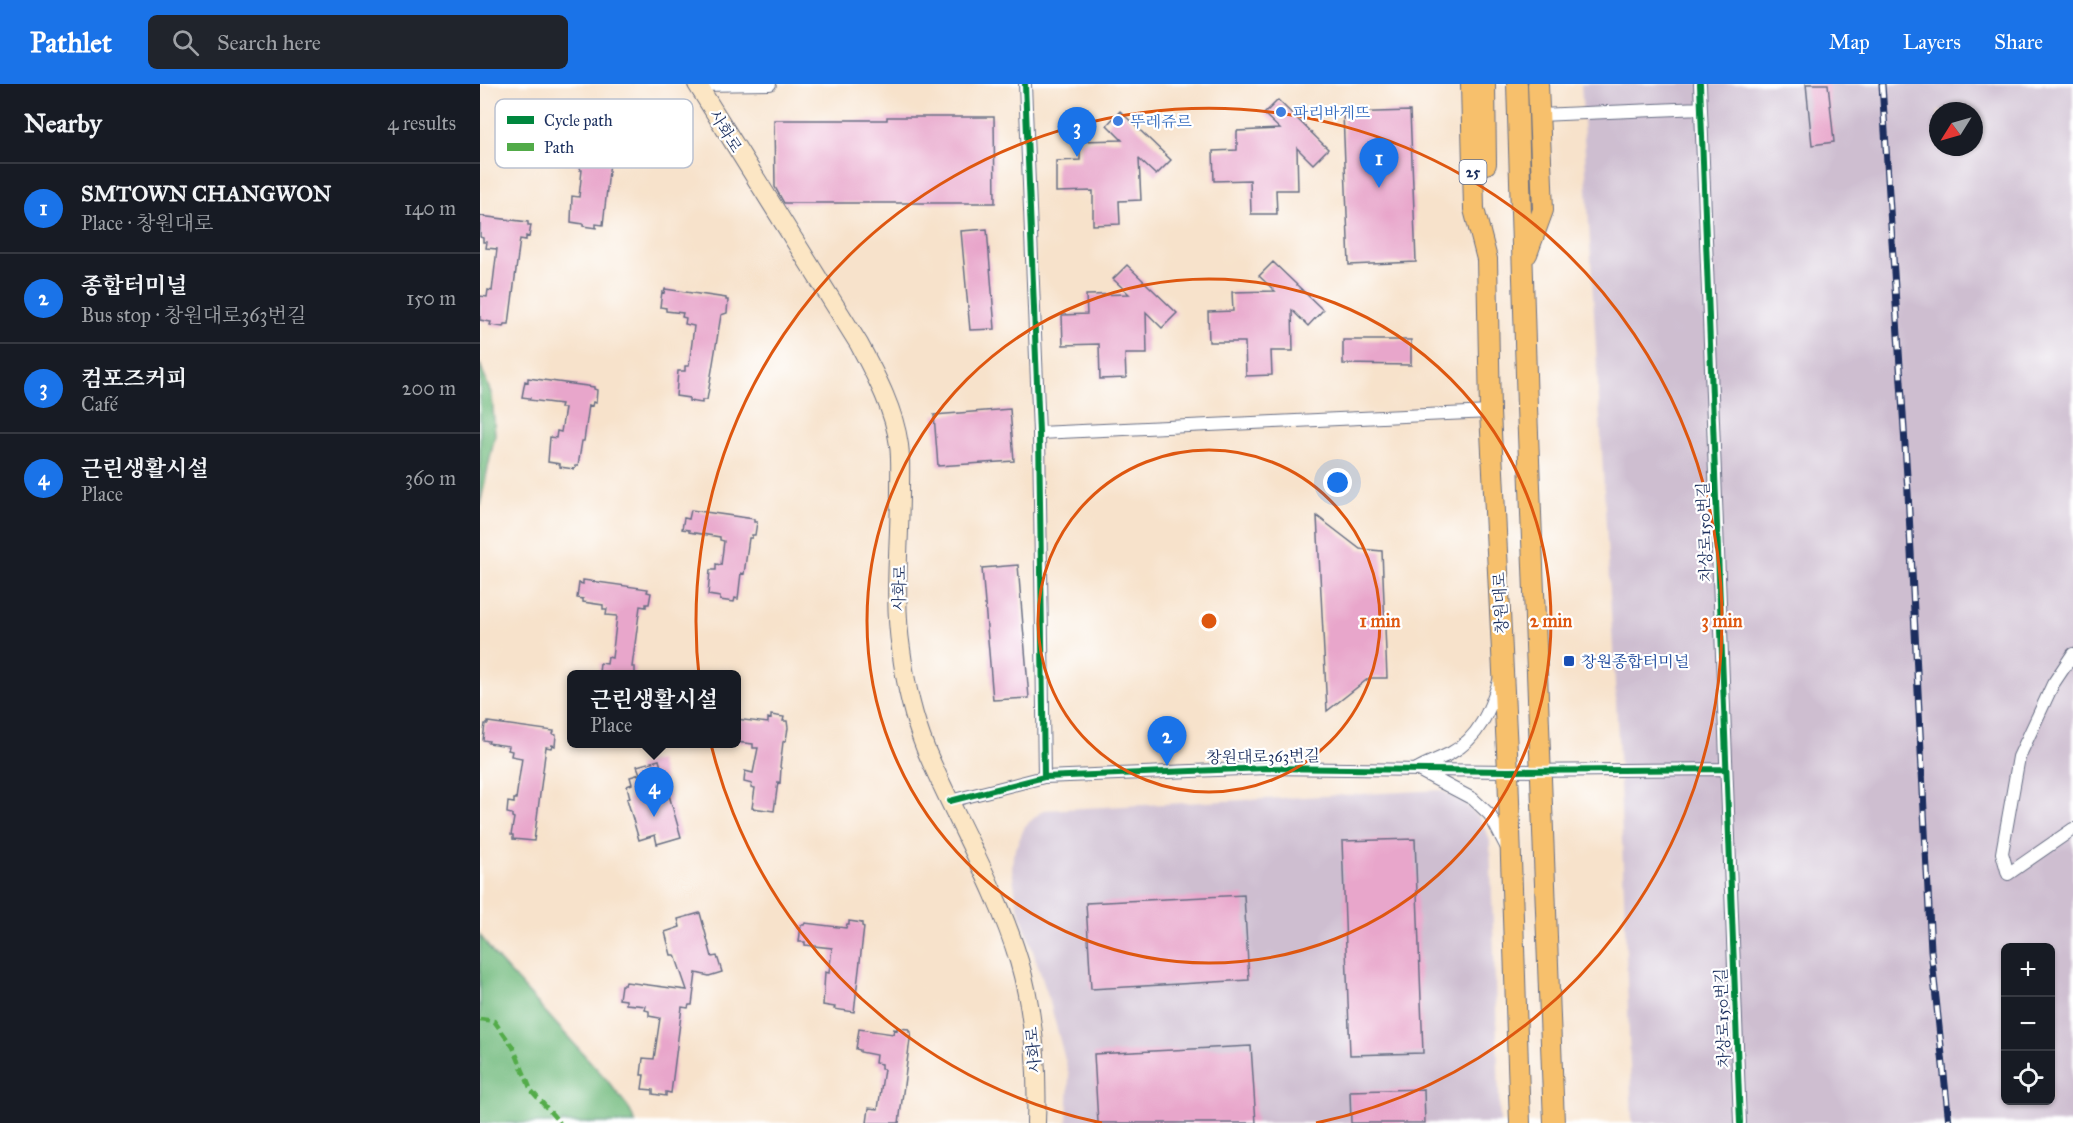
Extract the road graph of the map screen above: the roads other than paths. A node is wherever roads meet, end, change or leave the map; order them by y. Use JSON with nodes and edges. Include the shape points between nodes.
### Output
{"nodes":[{"id":1,"x":697,"y":84,"type":"edge"},
{"id":2,"x":770,"y":84,"type":"edge"},
{"id":3,"x":1025,"y":84,"type":"edge"},
{"id":4,"x":1460,"y":84,"type":"edge"},
{"id":5,"x":1471,"y":84,"type":"edge"},
{"id":6,"x":1485,"y":84,"type":"edge"},
{"id":7,"x":1517,"y":84,"type":"edge"},
{"id":8,"x":1538,"y":84,"type":"edge"},
{"id":9,"x":1700,"y":84,"type":"edge"},
{"id":10,"x":1471,"y":108,"type":"junction"},
{"id":11,"x":1701,"y":108,"type":"junction"},
{"id":12,"x":1539,"y":116,"type":"junction"},
{"id":13,"x":1487,"y":259,"type":"junction"},
{"id":14,"x":1524,"y":262,"type":"junction"},
{"id":15,"x":1490,"y":412,"type":"junction"},
{"id":16,"x":1040,"y":433,"type":"junction"},
{"id":17,"x":2071,"y":664,"type":"edge"},
{"id":18,"x":1503,"y":667,"type":"junction"},
{"id":19,"x":1726,"y":769,"type":"junction"},
{"id":20,"x":1416,"y":770,"type":"junction"},
{"id":21,"x":1541,"y":770,"type":"junction"},
{"id":22,"x":1508,"y":771,"type":"junction"},
{"id":23,"x":1044,"y":777,"type":"junction"},
{"id":24,"x":950,"y":801,"type":"junction"},
{"id":25,"x":2073,"y":829,"type":"edge"},
{"id":26,"x":1511,"y":856,"type":"junction"},
{"id":27,"x":1036,"y":1123,"type":"edge"},
{"id":28,"x":1520,"y":1123,"type":"edge"},
{"id":29,"x":1554,"y":1123,"type":"edge"},
{"id":30,"x":1740,"y":1123,"type":"edge"}],
"edges":[{"from":1,"to":2,"type":"street"},
{"from":1,"to":24,"type":"main road","name":"사화로","via":[[859,344],[890,411],[900,466],[901,649],[925,747]]},
{"from":3,"to":16,"type":"street"},
{"from":4,"to":10,"type":"street"},
{"from":5,"to":10,"type":"main road","name":"창원대로","number":"25"},
{"from":6,"to":13,"type":"main road"},
{"from":7,"to":14,"type":"main road","name":"창원대로"},
{"from":8,"to":12,"type":"main road"},
{"from":9,"to":11,"type":"street","name":"차상로150번길"},
{"from":10,"to":13,"type":"main road","name":"창원대로","number":"25","via":[[1474,209]]},
{"from":11,"to":12,"type":"street"},
{"from":11,"to":19,"type":"street","name":"차상로150번길"},
{"from":12,"to":14,"type":"main road","via":[[1543,210]]},
{"from":13,"to":15,"type":"main road","name":"창원대로"},
{"from":14,"to":21,"type":"main road","name":"창원대로"},
{"from":15,"to":16,"type":"street"},
{"from":15,"to":18,"type":"main road","name":"창원대로"},
{"from":16,"to":23,"type":"street"},
{"from":17,"to":25,"type":"street","via":[[2053,684],[2019,757],[2002,853],[2008,874]]},
{"from":18,"to":20,"type":"street","name":"창원대로363번길","via":[[1492,704],[1474,734],[1452,752]]},
{"from":18,"to":22,"type":"main road","name":"창원대로"},
{"from":19,"to":21,"type":"street","name":"창원대로363번길"},
{"from":19,"to":30,"type":"street","name":"차상로150번길"},
{"from":20,"to":22,"type":"street","name":"창원대로363번길"},
{"from":20,"to":23,"type":"street","name":"창원대로363번길","via":[[1266,768]]},
{"from":20,"to":26,"type":"street","name":"창원대로363번길","via":[[1473,799],[1490,815]]},
{"from":21,"to":22,"type":"street","name":"창원대로363번길"},
{"from":21,"to":29,"type":"main road","name":"창원대로"},
{"from":22,"to":26,"type":"main road","name":"창원대로"},
{"from":23,"to":24,"type":"street","name":"창원대로363번길"},
{"from":24,"to":27,"type":"main road","name":"사화로","via":[[1018,962],[1034,1041]]},
{"from":26,"to":28,"type":"main road","name":"창원대로"}]}
